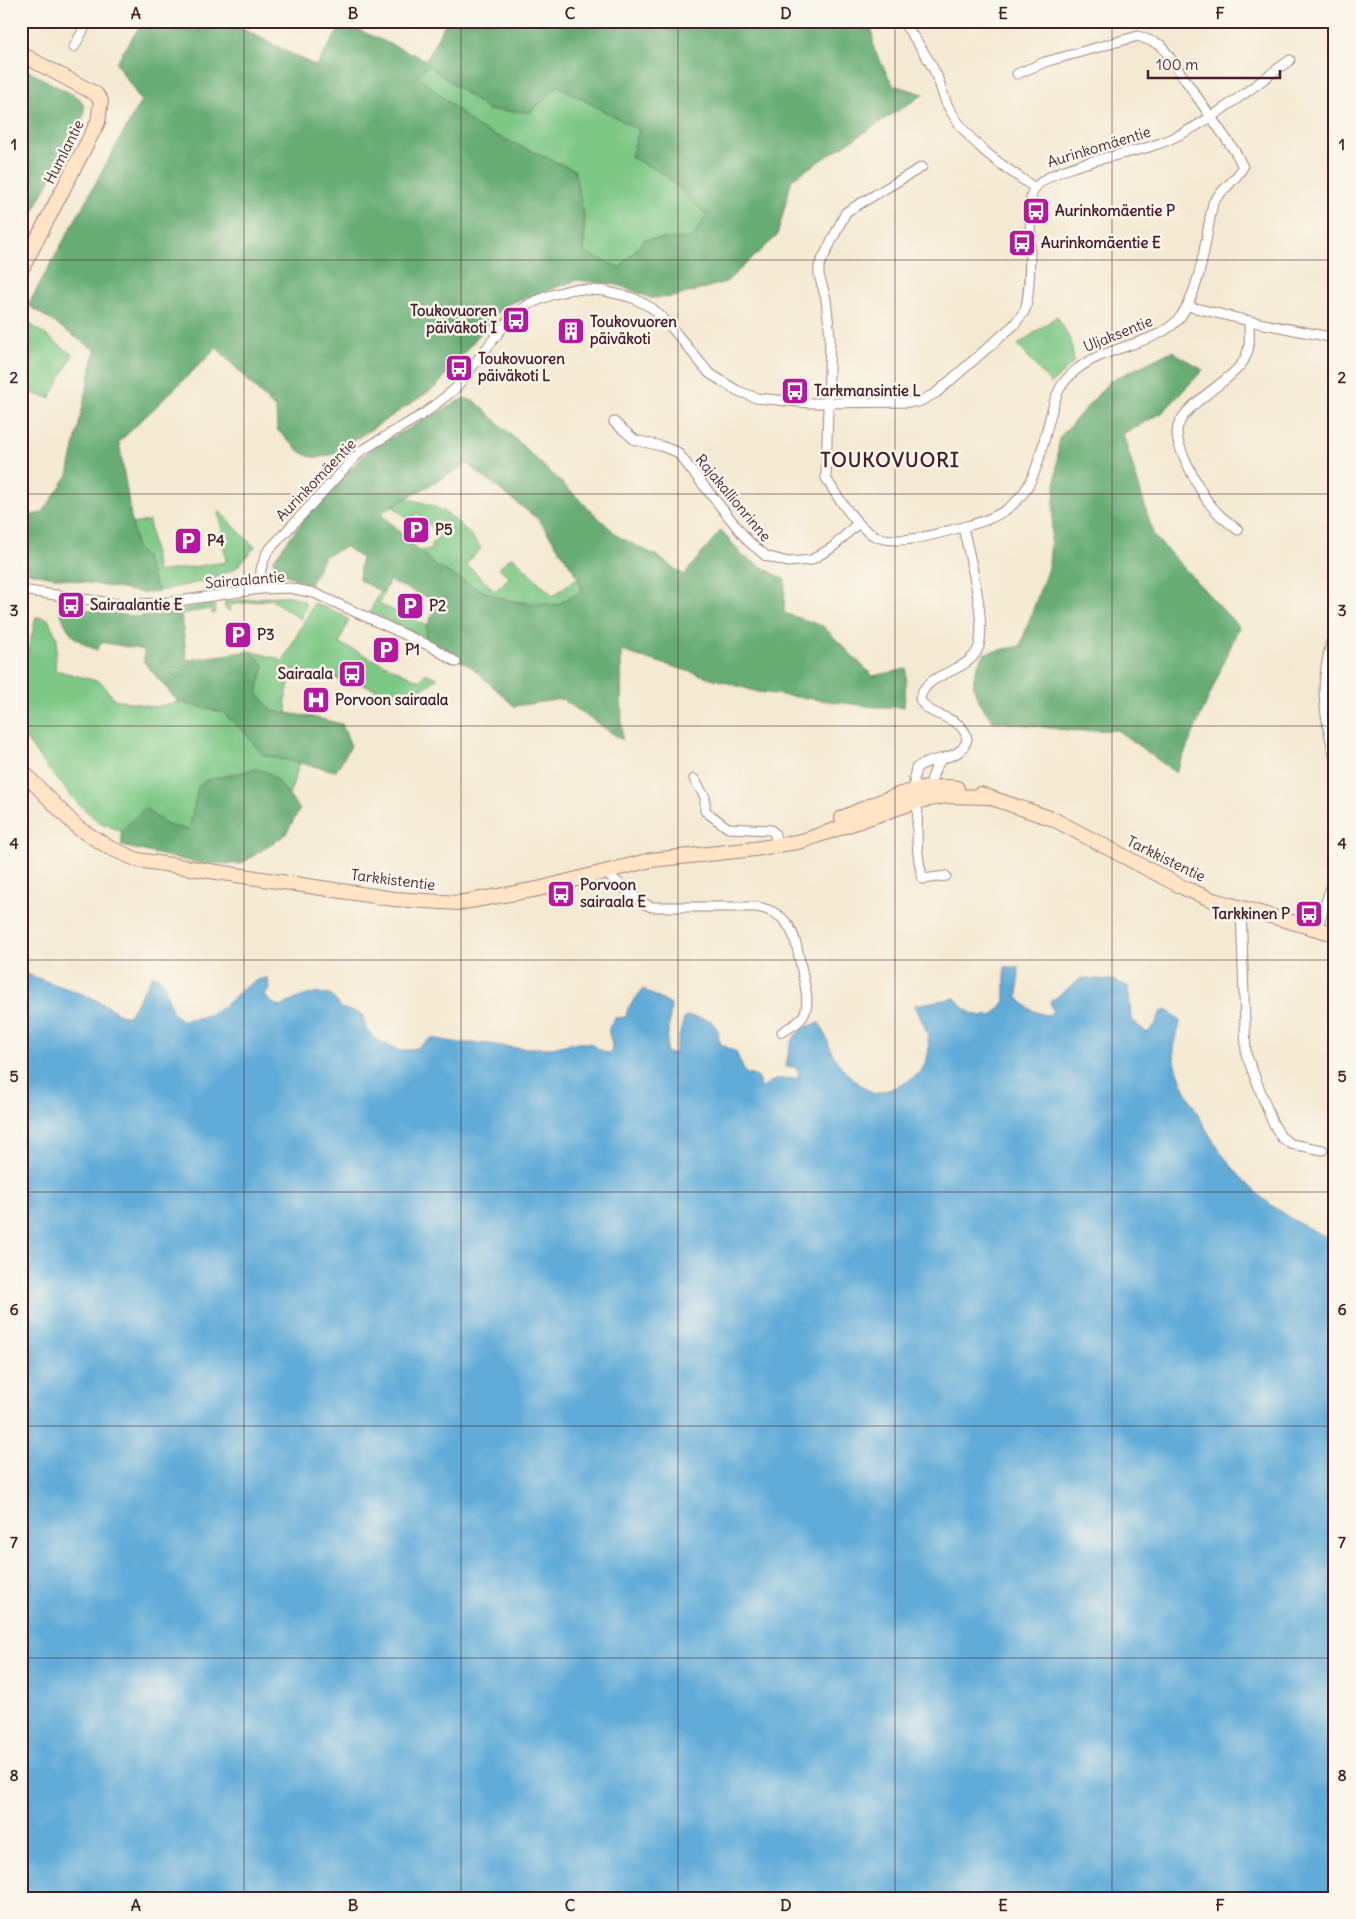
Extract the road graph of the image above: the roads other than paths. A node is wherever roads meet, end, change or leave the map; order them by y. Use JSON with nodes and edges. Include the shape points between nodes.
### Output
{"nodes":[{"id":1,"x":88,"y":21,"type":"edge"},
{"id":2,"x":902,"y":21,"type":"edge"},
{"id":3,"x":74,"y":48,"type":"dead end"},
{"id":4,"x":21,"y":54,"type":"edge"},
{"id":5,"x":1290,"y":60,"type":"dead end"},
{"id":6,"x":1017,"y":74,"type":"dead end"},
{"id":7,"x":1210,"y":117,"type":"junction"},
{"id":8,"x":922,"y":167,"type":"dead end"},
{"id":9,"x":1035,"y":188,"type":"junction"},
{"id":10,"x":21,"y":270,"type":"edge"},
{"id":11,"x":1187,"y":306,"type":"junction"},
{"id":12,"x":1248,"y":321,"type":"junction"},
{"id":13,"x":1335,"y":338,"type":"edge"},
{"id":14,"x":828,"y":402,"type":"junction"},
{"id":15,"x":614,"y":422,"type":"dead end"},
{"id":16,"x":858,"y":523,"type":"junction"},
{"id":17,"x":963,"y":527,"type":"junction"},
{"id":18,"x":1238,"y":530,"type":"dead end"},
{"id":19,"x":21,"y":590,"type":"edge"},
{"id":20,"x":260,"y":590,"type":"junction"},
{"id":21,"x":1335,"y":627,"type":"edge"},
{"id":22,"x":456,"y":662,"type":"dead end"},
{"id":23,"x":1335,"y":758,"type":"edge"},
{"id":24,"x":942,"y":759,"type":"junction"},
{"id":25,"x":21,"y":770,"type":"edge"},
{"id":26,"x":694,"y":779,"type":"dead end"},
{"id":27,"x":929,"y":788,"type":"junction"},
{"id":28,"x":916,"y":796,"type":"junction"},
{"id":29,"x":989,"y":798,"type":"junction"},
{"id":30,"x":782,"y":843,"type":"junction"},
{"id":31,"x":604,"y":871,"type":"junction"},
{"id":32,"x":1335,"y":875,"type":"edge"},
{"id":33,"x":946,"y":876,"type":"dead end"},
{"id":34,"x":1241,"y":908,"type":"junction"},
{"id":35,"x":1317,"y":929,"type":"junction"},
{"id":36,"x":1335,"y":934,"type":"edge"},
{"id":37,"x":782,"y":1032,"type":"dead end"},
{"id":38,"x":1323,"y":1150,"type":"dead end"}],
"edges":[{"from":1,"to":3,"type":"street"},
{"from":2,"to":9,"type":"street","via":[[936,75],[948,107],[961,128],[980,150]]},
{"from":4,"to":10,"type":"street","name":"Humlantie","via":[[96,94],[101,101],[98,122]]},
{"from":5,"to":7,"type":"street","name":"Aurinkomäentie"},
{"from":6,"to":7,"type":"street","name":"Uljaksentie","via":[[1045,62],[1138,36],[1161,45]]},
{"from":7,"to":9,"type":"street","name":"Aurinkomäentie","via":[[1153,146],[1047,177]]},
{"from":7,"to":11,"type":"street","name":"Uljaksentie","via":[[1243,167],[1236,179],[1219,191],[1213,203],[1195,285]]},
{"from":8,"to":14,"type":"street","name":"Uljaksentie","via":[[846,212],[819,266],[830,336]]},
{"from":9,"to":14,"type":"street","name":"Aurinkomäentie","via":[[1029,232],[1028,298],[1024,312],[1014,324],[936,393],[919,402]]},
{"from":11,"to":12,"type":"street"},
{"from":11,"to":17,"type":"street","name":"Uljaksentie","via":[[1168,328],[1097,356],[1074,371],[1061,386],[1054,403],[1028,489],[1002,513]]},
{"from":12,"to":13,"type":"street"},
{"from":12,"to":18,"type":"street","via":[[1249,343],[1242,364],[1196,403],[1182,418],[1176,431],[1181,450],[1204,498],[1215,514]]},
{"from":14,"to":16,"type":"street","name":"Uljaksentie","via":[[826,478]]},
{"from":14,"to":20,"type":"street","name":"Aurinkomäentie","via":[[756,398],[736,390],[709,373],[652,308],[633,298],[605,291],[573,290],[551,294],[510,318],[455,389],[425,413],[361,451],[267,552],[261,569]]},
{"from":15,"to":16,"type":"street","name":"Rajakallionrinne","via":[[635,440],[677,452],[748,541],[766,556],[788,562],[811,560],[833,548]]},
{"from":16,"to":17,"type":"street","name":"Uljaksentie","via":[[877,538],[897,541]]},
{"from":17,"to":24,"type":"street","via":[[982,632],[977,652],[971,658],[932,681],[922,691],[922,704],[957,723],[966,735],[964,747]]},
{"from":19,"to":20,"type":"street","name":"Sairaalantie","via":[[125,605]]},
{"from":20,"to":22,"type":"street","name":"Sairaalantie","via":[[290,588],[314,593]]},
{"from":21,"to":23,"type":"street","via":[[1322,696]]},
{"from":24,"to":27,"type":"street"},
{"from":24,"to":28,"type":"street","via":[[916,768]]},
{"from":25,"to":31,"type":"street","name":"Tarkkistentie","via":[[78,828],[110,848],[138,860],[394,899],[458,903],[538,889]]},
{"from":26,"to":30,"type":"street","via":[[704,797],[705,811],[717,821],[728,828],[772,830]]},
{"from":27,"to":28,"type":"street","name":"Tarkkistentie"},
{"from":27,"to":29,"type":"street","name":"Tarkkistentie","via":[[962,789]]},
{"from":28,"to":29,"type":"street","name":"Tarkkistentie"},
{"from":28,"to":30,"type":"street","name":"Tarkkistentie","via":[[846,816]]},
{"from":28,"to":33,"type":"street","via":[[918,862],[923,879]]},
{"from":29,"to":34,"type":"street","name":"Tarkkistentie","via":[[1053,819],[1184,888]]},
{"from":30,"to":31,"type":"street","name":"Tarkkistentie","via":[[651,860]]},
{"from":31,"to":37,"type":"street","via":[[651,907],[757,907],[773,910],[786,921],[794,935],[806,988],[806,1008],[801,1020]]},
{"from":32,"to":35,"type":"street"},
{"from":34,"to":35,"type":"street","name":"Tarkkistentie"},
{"from":34,"to":38,"type":"street","via":[[1246,1054],[1281,1137],[1291,1144]]},
{"from":35,"to":36,"type":"street","name":"Tarkkistentie"}]}
